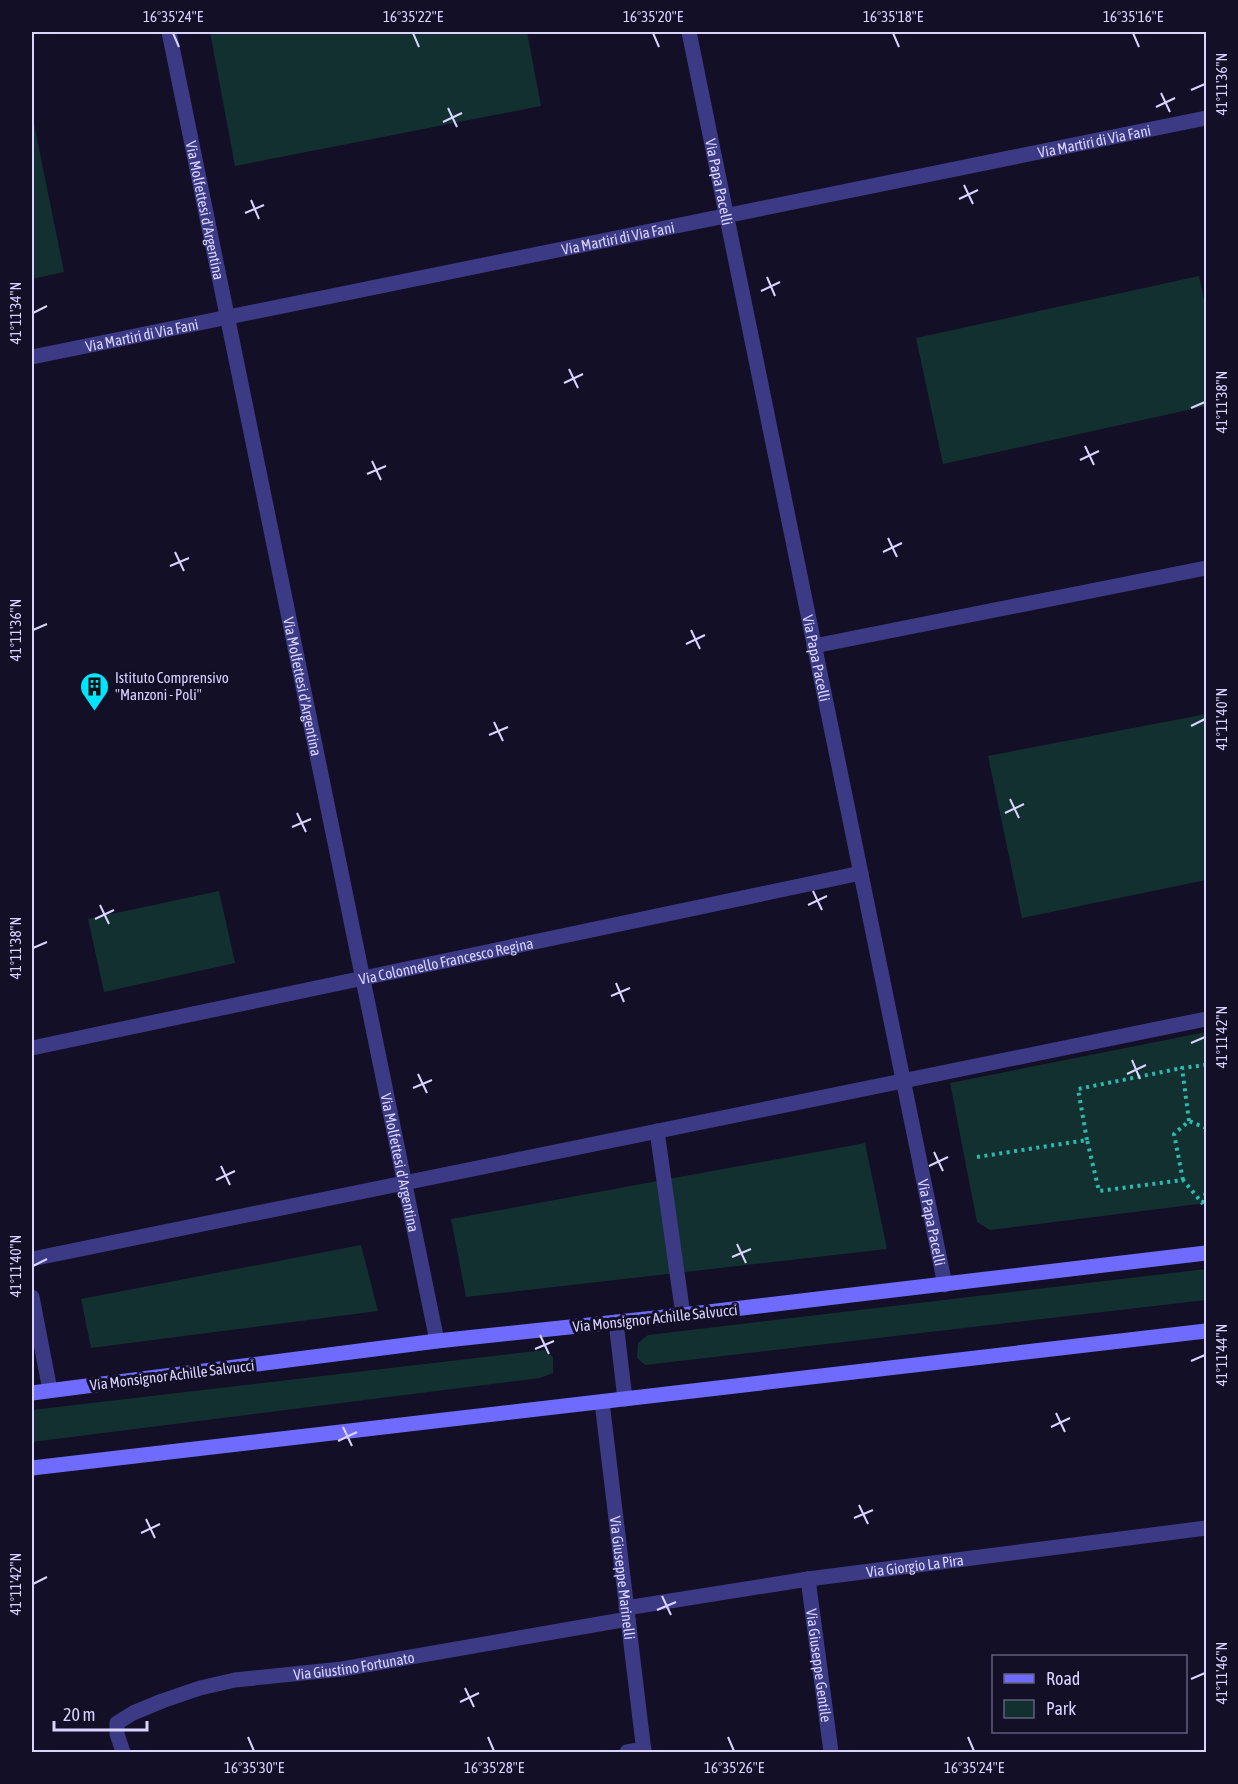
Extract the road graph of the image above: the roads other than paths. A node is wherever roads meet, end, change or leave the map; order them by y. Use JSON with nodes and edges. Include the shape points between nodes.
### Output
{"nodes":[{"id":1,"x":169,"y":32,"type":"edge"},
{"id":2,"x":689,"y":32,"type":"edge"},
{"id":3,"x":1206,"y":118,"type":"edge"},
{"id":4,"x":726,"y":216,"type":"junction"},
{"id":5,"x":228,"y":317,"type":"junction"},
{"id":6,"x":32,"y":357,"type":"edge"},
{"id":7,"x":1206,"y":568,"type":"edge"},
{"id":8,"x":814,"y":646,"type":"junction"},
{"id":9,"x":861,"y":873,"type":"junction"},
{"id":10,"x":363,"y":978,"type":"junction"},
{"id":11,"x":1206,"y":1019,"type":"edge"},
{"id":12,"x":32,"y":1048,"type":"edge"},
{"id":13,"x":903,"y":1081,"type":"junction"},
{"id":14,"x":657,"y":1131,"type":"junction"},
{"id":15,"x":405,"y":1183,"type":"junction"},
{"id":16,"x":1206,"y":1253,"type":"edge"},
{"id":17,"x":32,"y":1260,"type":"edge"},
{"id":18,"x":945,"y":1285,"type":"junction"},
{"id":19,"x":32,"y":1297,"type":"edge"},
{"id":20,"x":682,"y":1315,"type":"junction"},
{"id":21,"x":616,"y":1322,"type":"junction"},
{"id":22,"x":1206,"y":1331,"type":"edge"},
{"id":23,"x":437,"y":1341,"type":"junction"},
{"id":24,"x":50,"y":1390,"type":"junction"},
{"id":25,"x":32,"y":1393,"type":"edge"},
{"id":26,"x":625,"y":1399,"type":"junction"},
{"id":27,"x":602,"y":1402,"type":"junction"},
{"id":28,"x":32,"y":1468,"type":"edge"},
{"id":29,"x":1206,"y":1528,"type":"edge"},
{"id":30,"x":808,"y":1579,"type":"junction"},
{"id":31,"x":627,"y":1613,"type":"junction"},
{"id":32,"x":644,"y":1751,"type":"edge"},
{"id":33,"x":123,"y":1752,"type":"edge"},
{"id":34,"x":627,"y":1752,"type":"edge"},
{"id":35,"x":831,"y":1752,"type":"edge"}],
"edges":[{"from":1,"to":5,"type":"street","name":"Via Molfettesi d'Argentina"},
{"from":2,"to":4,"type":"street","name":"Via Papa Pacelli"},
{"from":3,"to":4,"type":"street","name":"Via Martiri di Via Fani"},
{"from":4,"to":5,"type":"street","name":"Via Martiri di Via Fani"},
{"from":4,"to":8,"type":"street","name":"Via Papa Pacelli"},
{"from":5,"to":6,"type":"street","name":"Via Martiri di Via Fani"},
{"from":5,"to":10,"type":"street","name":"Via Molfettesi d'Argentina"},
{"from":7,"to":8,"type":"street"},
{"from":8,"to":9,"type":"street","name":"Via Papa Pacelli"},
{"from":9,"to":10,"type":"street","name":"Via Colonnello Francesco Regina"},
{"from":9,"to":13,"type":"street","name":"Via Papa Pacelli"},
{"from":10,"to":12,"type":"street","name":"Via Colonnello Francesco Regina"},
{"from":10,"to":15,"type":"street","name":"Via Molfettesi d'Argentina"},
{"from":11,"to":13,"type":"street"},
{"from":13,"to":14,"type":"street"},
{"from":13,"to":18,"type":"street","name":"Via Papa Pacelli"},
{"from":14,"to":15,"type":"street"},
{"from":14,"to":20,"type":"street"},
{"from":15,"to":17,"type":"street"},
{"from":15,"to":23,"type":"street","name":"Via Molfettesi d'Argentina"},
{"from":16,"to":18,"type":"main road","name":"Via Monsignor Achille Salvucci"},
{"from":18,"to":20,"type":"main road","name":"Via Monsignor Achille Salvucci"},
{"from":19,"to":24,"type":"street"},
{"from":20,"to":21,"type":"main road","name":"Via Monsignor Achille Salvucci"},
{"from":21,"to":23,"type":"main road","name":"Via Monsignor Achille Salvucci"},
{"from":21,"to":26,"type":"street"},
{"from":22,"to":26,"type":"main road"},
{"from":23,"to":24,"type":"main road","name":"Via Monsignor Achille Salvucci"},
{"from":24,"to":25,"type":"main road","name":"Via Monsignor Achille Salvucci"},
{"from":26,"to":27,"type":"main road"},
{"from":27,"to":28,"type":"main road"},
{"from":27,"to":31,"type":"street","name":"Via Giuseppe Marinelli"},
{"from":29,"to":30,"type":"street","name":"Via Giorgio La Pira"},
{"from":30,"to":31,"type":"street","name":"Via Giorgio La Pira"},
{"from":30,"to":35,"type":"street","name":"Via Giuseppe Gentile"},
{"from":31,"to":32,"type":"street","name":"Via Giuseppe Marinelli"},
{"from":31,"to":33,"type":"street","name":"Via Giustino Fortunato","via":[[342,1669],[235,1680],[200,1688],[117,1723]]},
{"from":32,"to":34,"type":"street"}]}
